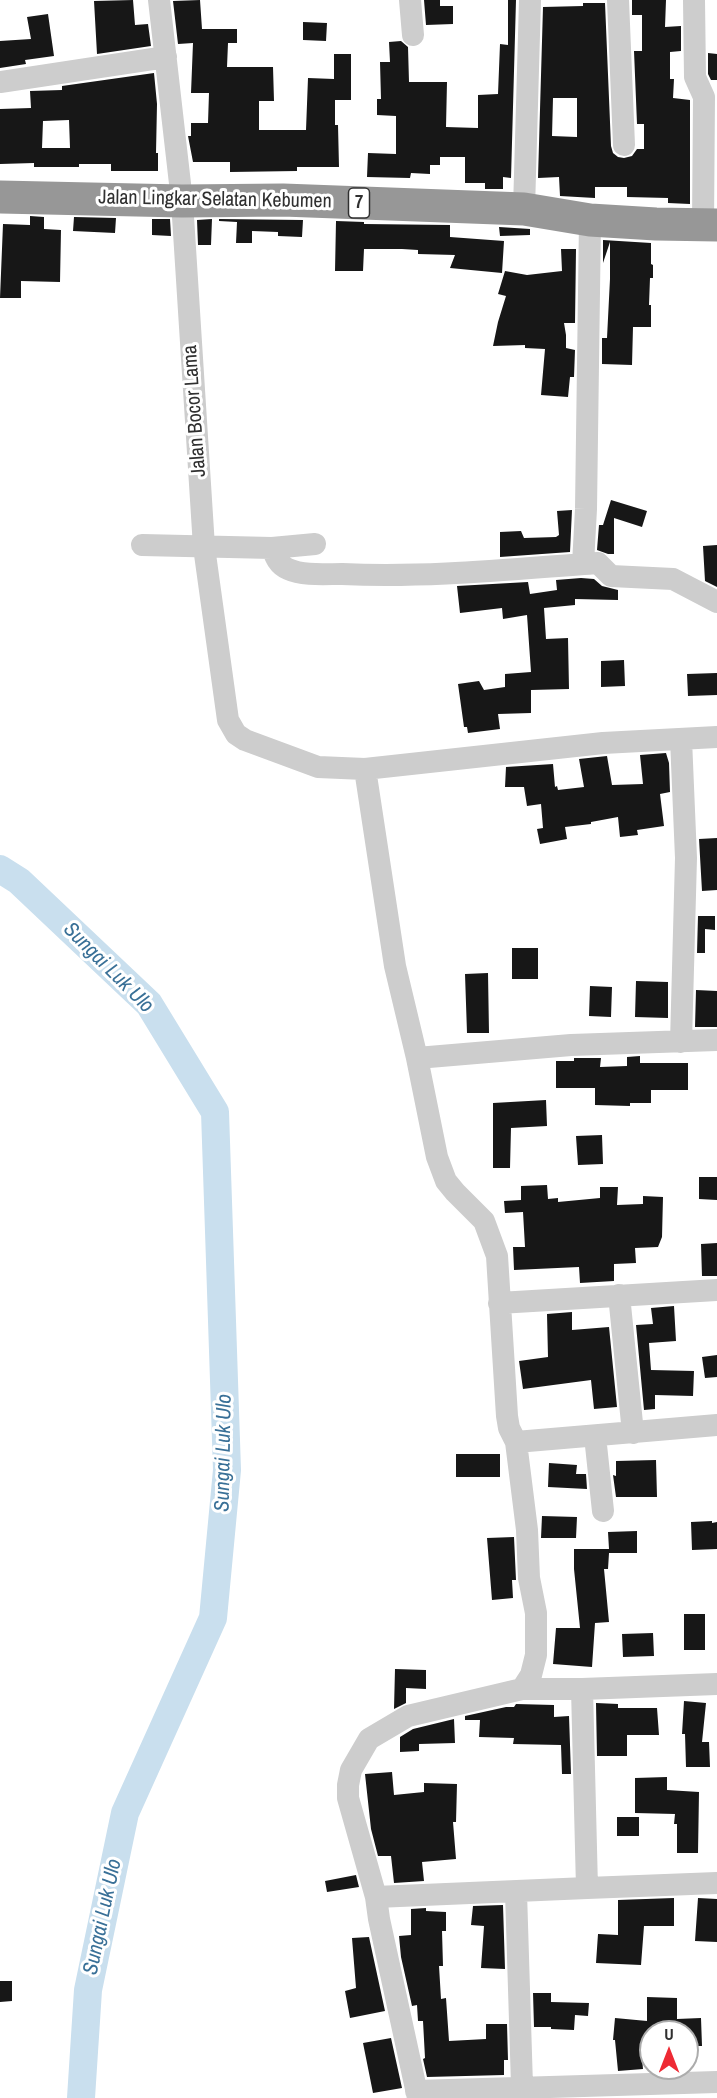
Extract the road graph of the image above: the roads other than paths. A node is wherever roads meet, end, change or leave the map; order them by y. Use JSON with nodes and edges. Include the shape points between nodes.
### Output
{"nodes":[{"id":1,"x":159,"y":0,"type":"edge"},
{"id":2,"x":410,"y":0,"type":"edge"},
{"id":3,"x":530,"y":0,"type":"edge"},
{"id":4,"x":618,"y":0,"type":"edge"},
{"id":5,"x":694,"y":0,"type":"edge"},
{"id":6,"x":413,"y":35,"type":"dead end"},
{"id":7,"x":166,"y":57,"type":"junction"},
{"id":8,"x":0,"y":82,"type":"edge"},
{"id":9,"x":624,"y":145,"type":"dead end"},
{"id":10,"x":0,"y":197,"type":"edge"},
{"id":11,"x":182,"y":201,"type":"junction"},
{"id":12,"x":524,"y":209,"type":"junction"},
{"id":13,"x":591,"y":220,"type":"junction"},
{"id":14,"x":710,"y":225,"type":"edge"},
{"id":15,"x":315,"y":544,"type":"dead end"},
{"id":16,"x":142,"y":546,"type":"dead end"},
{"id":17,"x":204,"y":547,"type":"junction"},
{"id":18,"x":272,"y":548,"type":"junction"},
{"id":19,"x":583,"y":564,"type":"junction"},
{"id":20,"x":717,"y":603,"type":"edge"},
{"id":21,"x":717,"y":737,"type":"edge"},
{"id":22,"x":681,"y":739,"type":"junction"},
{"id":23,"x":365,"y":769,"type":"junction"},
{"id":24,"x":717,"y":1041,"type":"edge"},
{"id":25,"x":681,"y":1042,"type":"junction"},
{"id":26,"x":417,"y":1058,"type":"junction"},
{"id":27,"x":717,"y":1290,"type":"edge"},
{"id":28,"x":619,"y":1295,"type":"junction"},
{"id":29,"x":499,"y":1303,"type":"junction"},
{"id":30,"x":717,"y":1425,"type":"edge"},
{"id":31,"x":633,"y":1433,"type":"junction"},
{"id":32,"x":595,"y":1436,"type":"junction"},
{"id":33,"x":516,"y":1442,"type":"junction"},
{"id":34,"x":603,"y":1511,"type":"dead end"},
{"id":35,"x":717,"y":1684,"type":"edge"},
{"id":36,"x":522,"y":1689,"type":"junction"},
{"id":37,"x":582,"y":1689,"type":"junction"},
{"id":38,"x":717,"y":1883,"type":"edge"},
{"id":39,"x":587,"y":1888,"type":"junction"},
{"id":40,"x":516,"y":1892,"type":"junction"},
{"id":41,"x":376,"y":1897,"type":"junction"},
{"id":42,"x":717,"y":2082,"type":"edge"},
{"id":43,"x":522,"y":2086,"type":"junction"},
{"id":44,"x":417,"y":2094,"type":"edge"}],
"edges":[{"from":1,"to":7,"type":"street","name":"Jalan Bocor Lama"},
{"from":2,"to":6,"type":"street"},
{"from":3,"to":12,"type":"street"},
{"from":4,"to":9,"type":"street"},
{"from":5,"to":14,"type":"street","via":[[695,77],[704,97]]},
{"from":7,"to":8,"type":"street"},
{"from":7,"to":11,"type":"street","name":"Jalan Bocor Lama"},
{"from":10,"to":11,"type":"highway","name":"Jalan Lingkar Selatan Kebumen","number":"7"},
{"from":11,"to":12,"type":"highway","name":"Jalan Lingkar Selatan Kebumen","number":"7","via":[[283,200]]},
{"from":11,"to":17,"type":"street","name":"Jalan Bocor Lama"},
{"from":12,"to":13,"type":"highway","name":"Jalan Lingkar Selatan Kebumen","number":"7"},
{"from":13,"to":14,"type":"highway","name":"Jalan Lingkar Selatan Kebumen","number":"7"},
{"from":13,"to":19,"type":"street"},
{"from":15,"to":18,"type":"street"},
{"from":16,"to":17,"type":"street"},
{"from":17,"to":18,"type":"street"},
{"from":17,"to":23,"type":"street","name":"Jalan Bocor Lama","via":[[228,720],[236,734],[245,741],[318,767]]},
{"from":18,"to":19,"type":"street","via":[[278,561],[299,573],[471,573]]},
{"from":19,"to":20,"type":"street","via":[[598,563],[611,576],[673,579]]},
{"from":21,"to":22,"type":"street","name":"Jalan Bocor Lama"},
{"from":22,"to":23,"type":"street","name":"Jalan Bocor Lama","via":[[603,743]]},
{"from":22,"to":25,"type":"street","via":[[686,858]]},
{"from":23,"to":26,"type":"street","via":[[395,966]]},
{"from":24,"to":25,"type":"street"},
{"from":25,"to":26,"type":"street","via":[[591,1043]]},
{"from":26,"to":29,"type":"street","via":[[437,1157],[446,1181],[484,1221],[497,1256]]},
{"from":27,"to":28,"type":"street"},
{"from":28,"to":29,"type":"street"},
{"from":28,"to":31,"type":"street"},
{"from":29,"to":33,"type":"street","via":[[507,1416]]},
{"from":30,"to":31,"type":"street"},
{"from":31,"to":32,"type":"street"},
{"from":32,"to":33,"type":"street"},
{"from":32,"to":34,"type":"street"},
{"from":33,"to":36,"type":"street","via":[[536,1622],[536,1655]]},
{"from":35,"to":37,"type":"street"},
{"from":36,"to":37,"type":"street"},
{"from":36,"to":41,"type":"street","via":[[408,1716],[369,1739],[351,1770],[348,1798]]},
{"from":37,"to":39,"type":"street"},
{"from":38,"to":39,"type":"street"},
{"from":39,"to":40,"type":"street"},
{"from":40,"to":41,"type":"street"},
{"from":40,"to":43,"type":"street"},
{"from":41,"to":44,"type":"street"},
{"from":42,"to":43,"type":"street"},
{"from":43,"to":44,"type":"street"}]}
